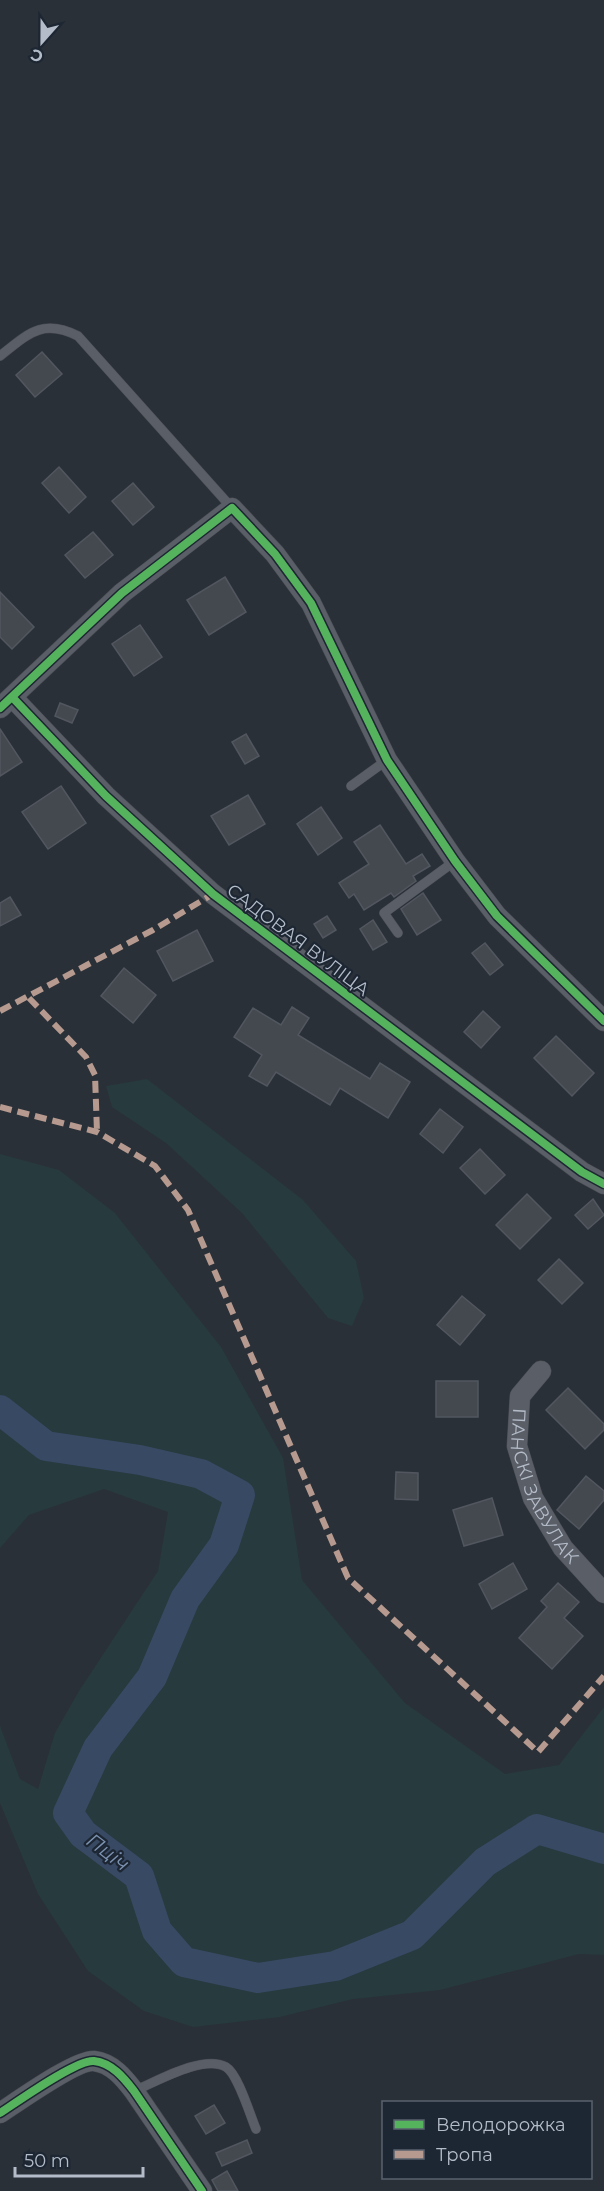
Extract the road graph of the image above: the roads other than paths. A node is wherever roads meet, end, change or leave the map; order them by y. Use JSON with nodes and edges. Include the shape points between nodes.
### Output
{"nodes":[{"id":1,"x":0,"y":356,"type":"edge"},
{"id":2,"x":232,"y":508,"type":"junction"},
{"id":3,"x":6,"y":703,"type":"edge"},
{"id":4,"x":387,"y":760,"type":"junction"},
{"id":5,"x":351,"y":786,"type":"dead end"},
{"id":6,"x":455,"y":861,"type":"junction"},
{"id":7,"x":398,"y":933,"type":"dead end"},
{"id":8,"x":604,"y":1021,"type":"edge"},
{"id":9,"x":604,"y":1184,"type":"edge"},
{"id":10,"x":541,"y":1371,"type":"dead end"},
{"id":11,"x":604,"y":1593,"type":"edge"},
{"id":12,"x":134,"y":2091,"type":"junction"},
{"id":13,"x":0,"y":2113,"type":"edge"},
{"id":14,"x":256,"y":2129,"type":"dead end"},
{"id":15,"x":202,"y":2191,"type":"edge"}],
"edges":[{"from":1,"to":2,"type":"lane","via":[[33,330],[61,327],[78,336]]},
{"from":2,"to":3,"type":"street","via":[[122,593]]},
{"from":2,"to":4,"type":"street","via":[[275,554],[310,603]]},
{"from":3,"to":9,"type":"street","name":"САДОВАЯ ВУЛІЦА","via":[[213,894],[582,1172]]},
{"from":4,"to":5,"type":"lane"},
{"from":4,"to":6,"type":"street"},
{"from":6,"to":7,"type":"lane","via":[[384,913]]},
{"from":6,"to":8,"type":"street","via":[[497,916]]},
{"from":10,"to":11,"type":"street","name":"ПАНСКІ ЗАВУЛАК","via":[[520,1396],[517,1446],[533,1498],[563,1548]]},
{"from":12,"to":13,"type":"street","via":[[105,2064],[91,2061],[75,2066]]},
{"from":12,"to":14,"type":"lane","via":[[194,2066],[211,2063],[227,2067]]},
{"from":12,"to":15,"type":"street"}]}
